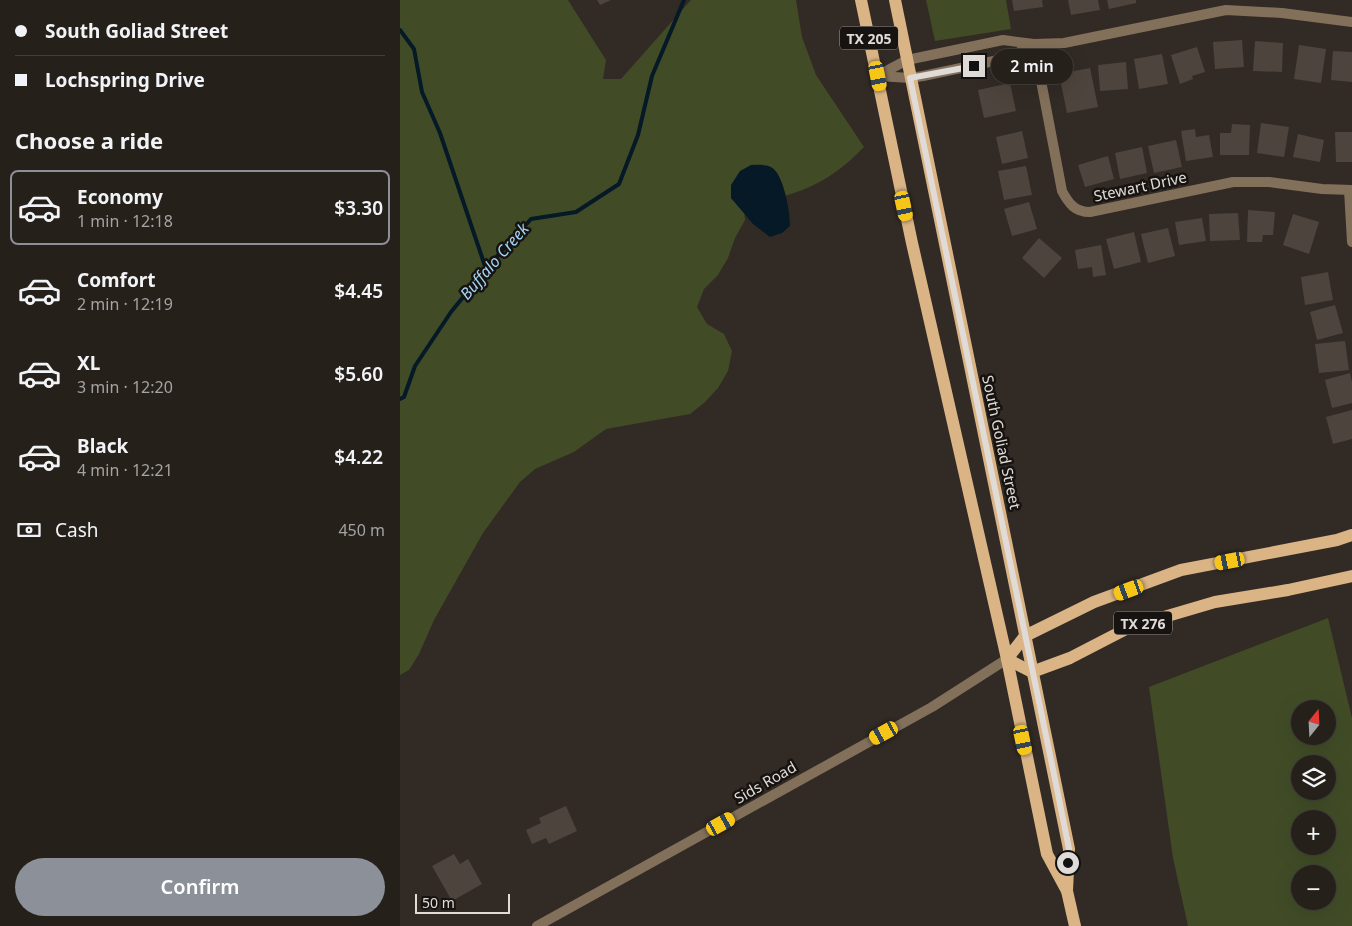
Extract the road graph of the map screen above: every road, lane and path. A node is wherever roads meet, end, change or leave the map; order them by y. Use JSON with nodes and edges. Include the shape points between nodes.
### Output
{"nodes":[{"id":1,"x":861,"y":0,"type":"edge"},
{"id":2,"x":894,"y":0,"type":"edge"},
{"id":3,"x":1352,"y":22,"type":"edge"},
{"id":4,"x":1034,"y":44,"type":"junction"},
{"id":5,"x":907,"y":60,"type":"junction"},
{"id":6,"x":878,"y":76,"type":"junction"},
{"id":7,"x":910,"y":78,"type":"junction"},
{"id":8,"x":1350,"y":190,"type":"edge"},
{"id":9,"x":1352,"y":242,"type":"edge"},
{"id":10,"x":1352,"y":535,"type":"edge"},
{"id":11,"x":1352,"y":576,"type":"edge"},
{"id":12,"x":1025,"y":636,"type":"junction"},
{"id":13,"x":1006,"y":659,"type":"junction"},
{"id":14,"x":1032,"y":672,"type":"junction"},
{"id":15,"x":1067,"y":891,"type":"junction"},
{"id":16,"x":537,"y":926,"type":"edge"},
{"id":17,"x":1075,"y":926,"type":"edge"}],
"edges":[{"from":1,"to":6,"type":"main road","name":"South Goliad Street","number":"TX 205"},
{"from":2,"to":5,"type":"main road","name":"South Goliad Street","number":"TX 205"},
{"from":3,"to":4,"type":"street","via":[[1226,10],[1064,43]]},
{"from":4,"to":5,"type":"street","via":[[1003,40]]},
{"from":4,"to":7,"type":"street","via":[[1008,58]]},
{"from":4,"to":8,"type":"street","name":"Stewart Drive","via":[[1062,191],[1069,204],[1080,212],[1233,182]]},
{"from":5,"to":6,"type":"street"},
{"from":5,"to":7,"type":"main road","name":"South Goliad Street","number":"TX 205"},
{"from":6,"to":7,"type":"street"},
{"from":6,"to":13,"type":"main road","name":"South Goliad Street","number":"TX 205","via":[[912,243]]},
{"from":7,"to":12,"type":"main road","name":"South Goliad Street","number":"TX 205"},
{"from":8,"to":9,"type":"street"},
{"from":10,"to":12,"type":"main road","number":"TX 276","via":[[1181,570],[1094,602]]},
{"from":11,"to":14,"type":"main road","number":"TX 276","via":[[1215,602],[1130,627],[1070,658]]},
{"from":12,"to":13,"type":"main road","number":"TX 276"},
{"from":12,"to":14,"type":"main road","name":"South Goliad Street","number":"TX 205"},
{"from":13,"to":14,"type":"main road"},
{"from":13,"to":15,"type":"main road","name":"South Goliad Street","number":"TX 205","via":[[1047,854]]},
{"from":13,"to":16,"type":"street","name":"Sids Road","via":[[932,707]]},
{"from":14,"to":15,"type":"main road","name":"South Goliad Street","number":"TX 205","via":[[1069,849]]},
{"from":15,"to":17,"type":"main road","name":"South Goliad Street","number":"TX 205"}]}
